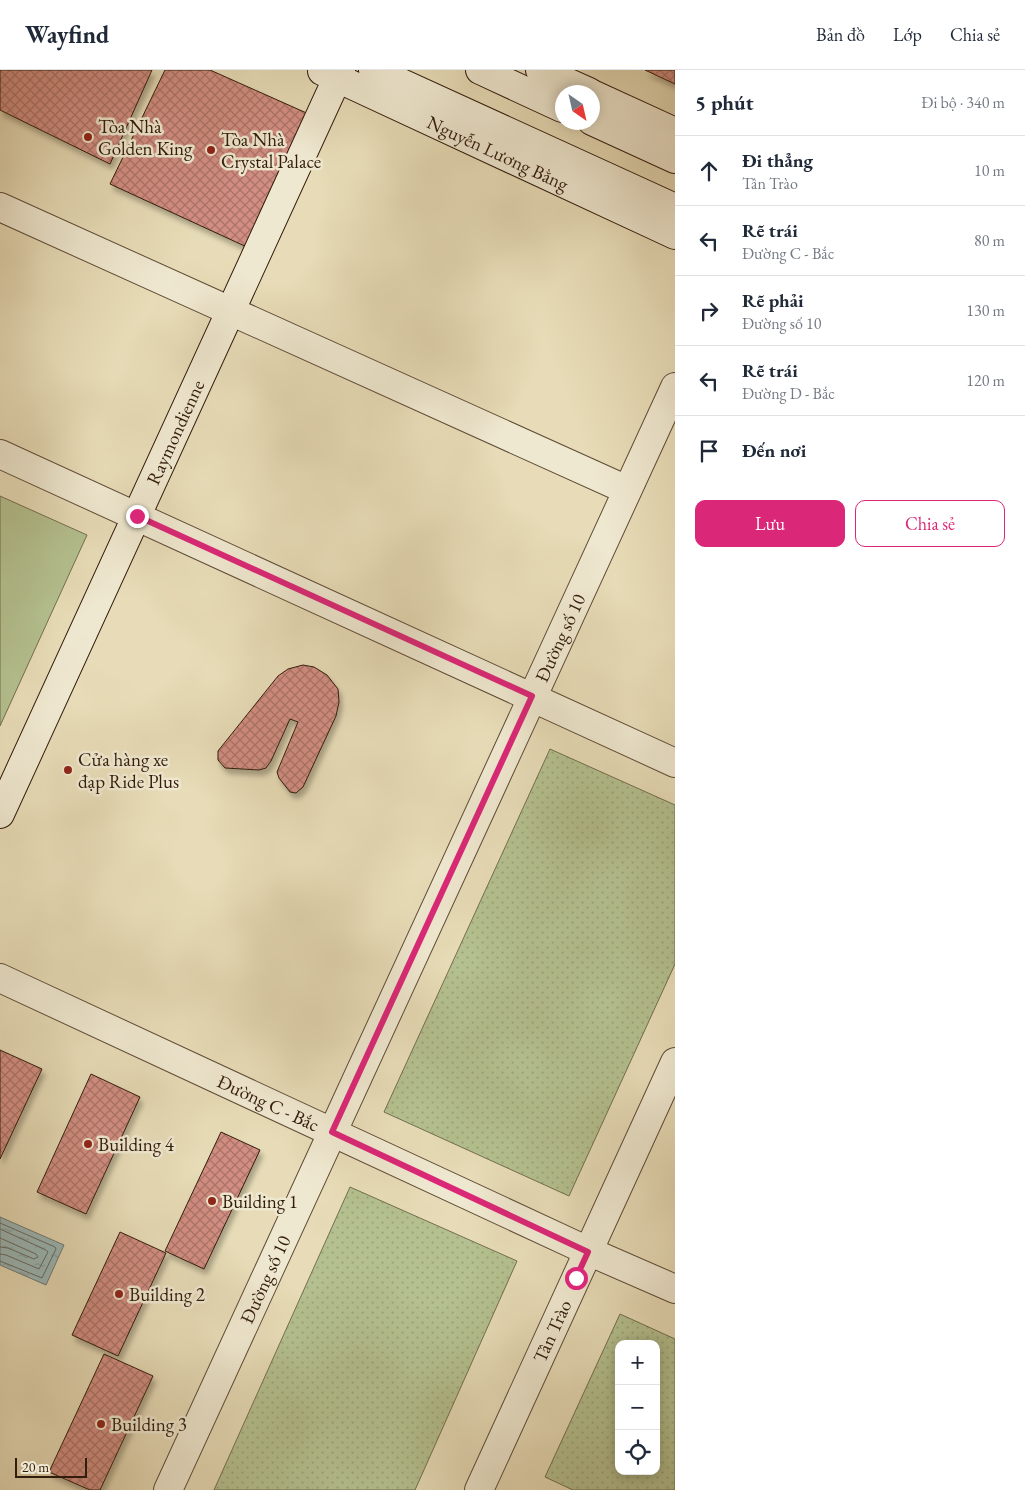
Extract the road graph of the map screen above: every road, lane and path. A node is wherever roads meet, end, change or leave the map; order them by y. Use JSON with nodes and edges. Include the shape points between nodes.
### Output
{"nodes":[{"id":1,"x":373,"y":70,"type":"edge"},
{"id":2,"x":480,"y":70,"type":"edge"},
{"id":3,"x":540,"y":70,"type":"edge"},
{"id":4,"x":333,"y":72,"type":"edge"},
{"id":5,"x":573,"y":85,"type":"edge"},
{"id":6,"x":600,"y":98,"type":"edge"},
{"id":7,"x":555,"y":105,"type":"edge"},
{"id":8,"x":600,"y":125,"type":"edge"},
{"id":9,"x":675,"y":132,"type":"edge"},
{"id":10,"x":675,"y":159,"type":"edge"},
{"id":11,"x":0,"y":208,"type":"edge"},
{"id":12,"x":675,"y":208,"type":"edge"},
{"id":13,"x":675,"y":235,"type":"edge"},
{"id":14,"x":230,"y":311,"type":"junction"},
{"id":15,"x":675,"y":387,"type":"edge"},
{"id":16,"x":0,"y":454,"type":"edge"},
{"id":17,"x":627,"y":490,"type":"junction"},
{"id":18,"x":137,"y":516,"type":"junction"},
{"id":19,"x":532,"y":696,"type":"junction"},
{"id":20,"x":675,"y":763,"type":"edge"},
{"id":21,"x":0,"y":814,"type":"edge"},
{"id":22,"x":0,"y":978,"type":"edge"},
{"id":23,"x":675,"y":1062,"type":"edge"},
{"id":24,"x":332,"y":1132,"type":"junction"},
{"id":25,"x":588,"y":1252,"type":"junction"},
{"id":26,"x":675,"y":1289,"type":"edge"},
{"id":27,"x":168,"y":1490,"type":"edge"},
{"id":28,"x":479,"y":1490,"type":"edge"}],
"edges":[{"from":1,"to":12,"type":"street","name":"Nguyễn Lương Bằng"},
{"from":2,"to":7,"type":"street"},
{"from":3,"to":5,"type":"street"},
{"from":4,"to":13,"type":"street","name":"Nguyễn Lương Bằng"},
{"from":4,"to":14,"type":"street","name":"Raymondienne"},
{"from":6,"to":9,"type":"street"},
{"from":8,"to":10,"type":"street"},
{"from":11,"to":14,"type":"street"},
{"from":14,"to":17,"type":"street"},
{"from":14,"to":18,"type":"street","name":"Raymondienne"},
{"from":15,"to":17,"type":"street","name":"Đường số 10"},
{"from":16,"to":18,"type":"street"},
{"from":17,"to":19,"type":"street","name":"Đường số 10"},
{"from":18,"to":19,"type":"street"},
{"from":18,"to":21,"type":"street","name":"Raymondienne"},
{"from":19,"to":20,"type":"street"},
{"from":19,"to":24,"type":"street","name":"Đường số 10"},
{"from":22,"to":24,"type":"street","name":"Đường C - Bắc"},
{"from":23,"to":25,"type":"street","name":"Tân Trào"},
{"from":24,"to":25,"type":"street","name":"Đường C - Bắc"},
{"from":24,"to":27,"type":"street","name":"Đường số 10"},
{"from":25,"to":26,"type":"street","name":"Đường C - Bắc"},
{"from":25,"to":28,"type":"street","name":"Tân Trào"}]}
